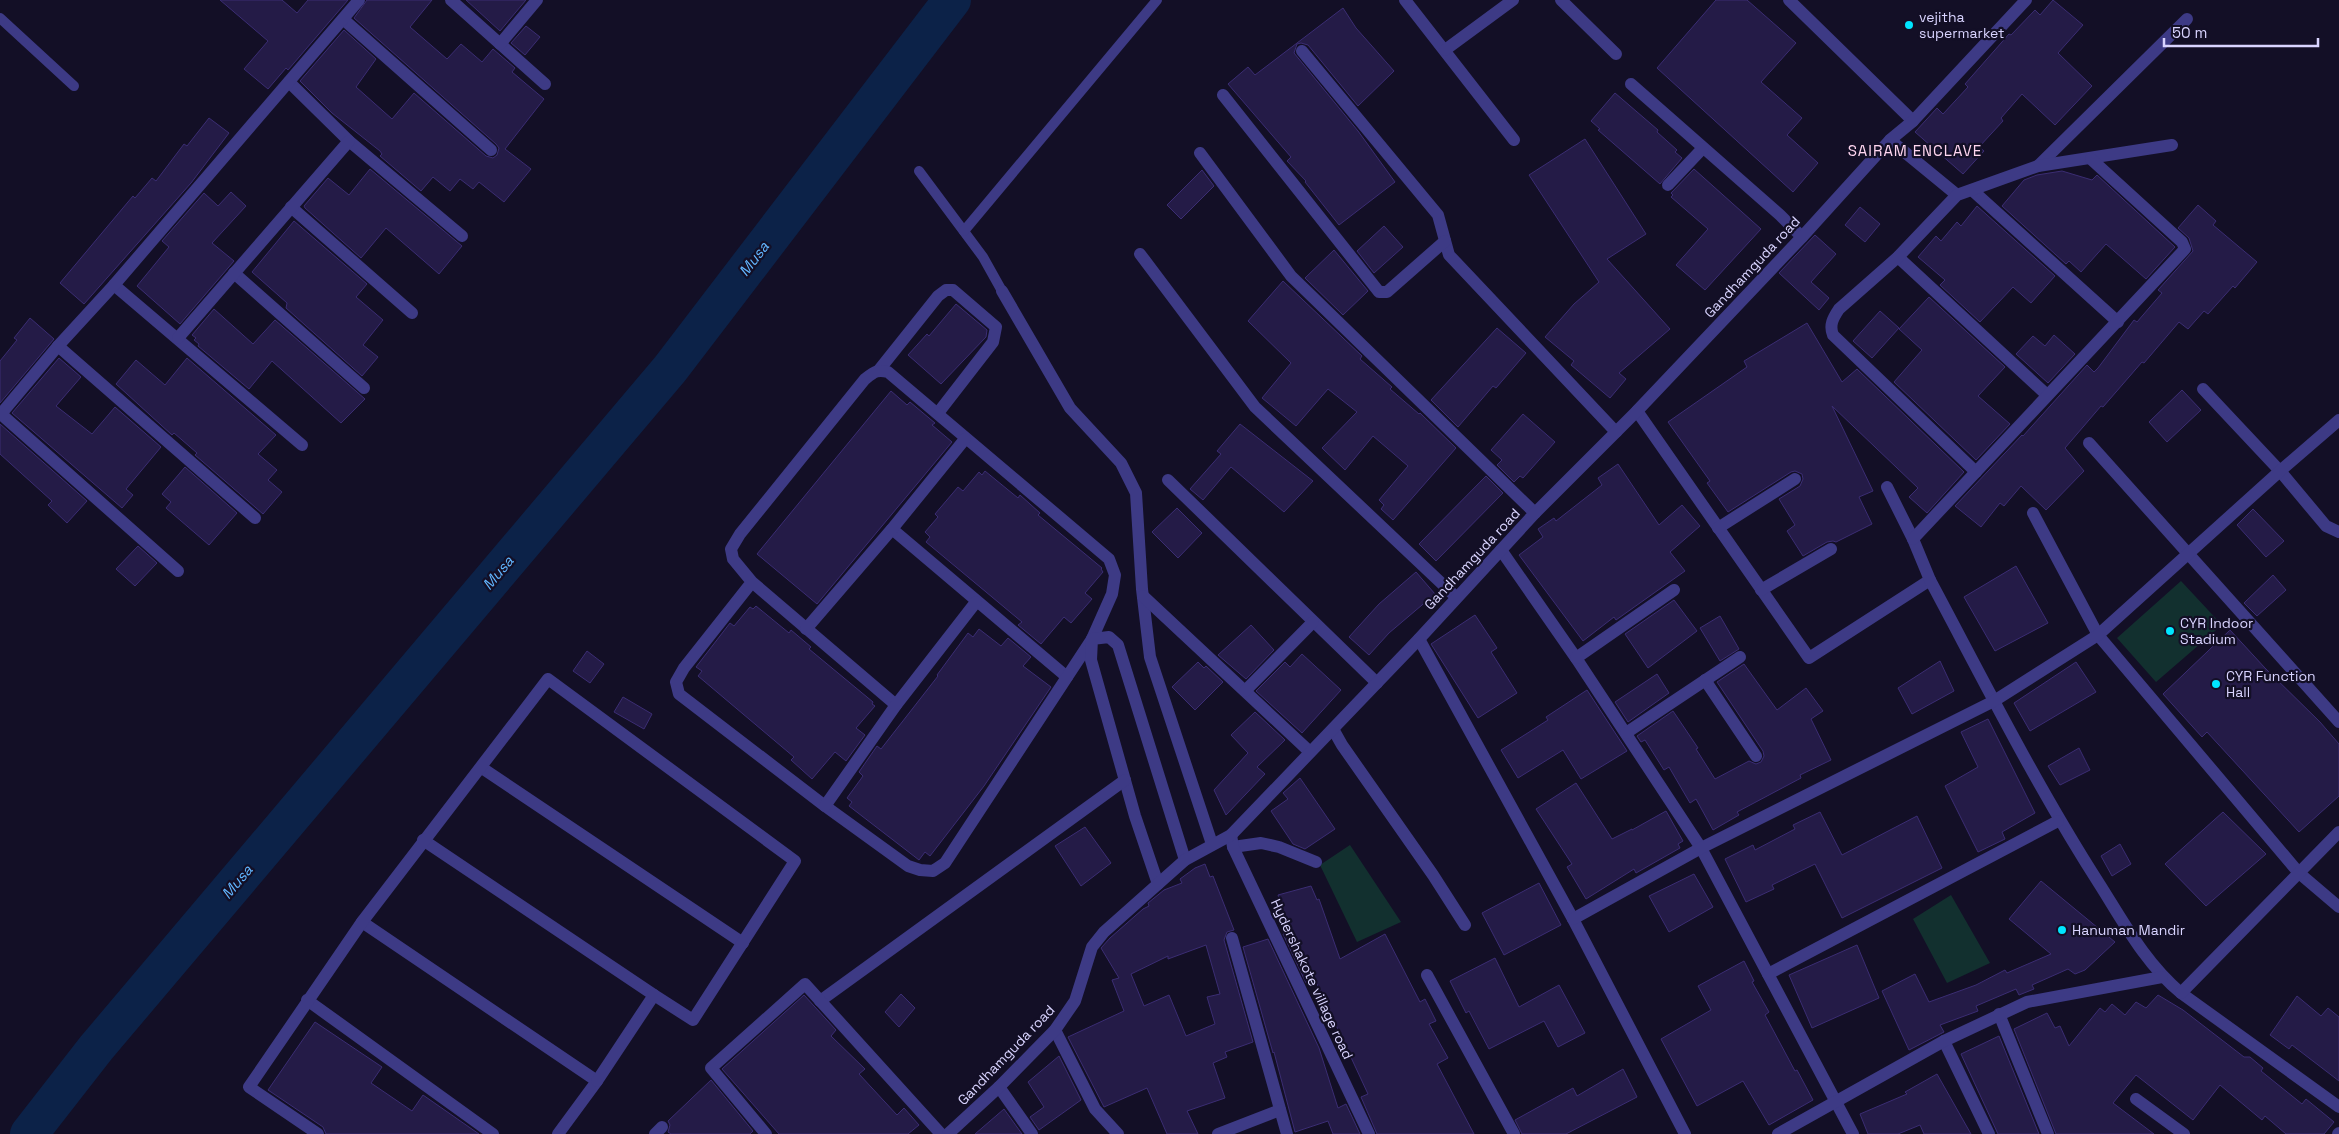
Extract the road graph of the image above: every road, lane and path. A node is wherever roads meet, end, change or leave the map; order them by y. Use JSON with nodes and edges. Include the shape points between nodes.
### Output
{"nodes":[{"id":1,"x":359,"y":0,"type":"edge"},
{"id":2,"x":451,"y":0,"type":"edge"},
{"id":3,"x":537,"y":0,"type":"edge"},
{"id":4,"x":1157,"y":0,"type":"edge"},
{"id":5,"x":1405,"y":0,"type":"edge"},
{"id":6,"x":1514,"y":0,"type":"edge"},
{"id":7,"x":1561,"y":0,"type":"edge"},
{"id":8,"x":1789,"y":0,"type":"edge"},
{"id":9,"x":2020,"y":2,"type":"edge"},
{"id":10,"x":0,"y":18,"type":"edge"},
{"id":11,"x":342,"y":19,"type":"junction"},
{"id":12,"x":2187,"y":19,"type":"dead end"},
{"id":13,"x":500,"y":44,"type":"junction"},
{"id":14,"x":1445,"y":50,"type":"junction"},
{"id":15,"x":1302,"y":51,"type":"dead end"},
{"id":16,"x":1616,"y":54,"type":"dead end"},
{"id":17,"x":289,"y":82,"type":"junction"},
{"id":18,"x":546,"y":84,"type":"dead end"},
{"id":19,"x":1631,"y":84,"type":"dead end"},
{"id":20,"x":74,"y":86,"type":"dead end"},
{"id":21,"x":1223,"y":95,"type":"dead end"},
{"id":22,"x":1913,"y":121,"type":"junction"},
{"id":23,"x":1514,"y":140,"type":"dead end"},
{"id":24,"x":1890,"y":140,"type":"junction"},
{"id":25,"x":348,"y":141,"type":"junction"},
{"id":26,"x":2172,"y":145,"type":"dead end"},
{"id":27,"x":1703,"y":148,"type":"junction"},
{"id":28,"x":490,"y":150,"type":"dead end"},
{"id":29,"x":1200,"y":153,"type":"dead end"},
{"id":30,"x":2091,"y":158,"type":"junction"},
{"id":31,"x":2038,"y":166,"type":"junction"},
{"id":32,"x":919,"y":171,"type":"dead end"},
{"id":33,"x":1668,"y":185,"type":"dead end"},
{"id":34,"x":1972,"y":190,"type":"junction"},
{"id":35,"x":1957,"y":195,"type":"junction"},
{"id":36,"x":291,"y":207,"type":"junction"},
{"id":37,"x":964,"y":231,"type":"junction"},
{"id":38,"x":462,"y":236,"type":"dead end"},
{"id":39,"x":1802,"y":237,"type":"junction"},
{"id":40,"x":1445,"y":241,"type":"junction"},
{"id":41,"x":1140,"y":254,"type":"dead end"},
{"id":42,"x":1898,"y":256,"type":"junction"},
{"id":43,"x":234,"y":274,"type":"junction"},
{"id":44,"x":114,"y":285,"type":"junction"},
{"id":45,"x":1002,"y":291,"type":"joint"},
{"id":46,"x":412,"y":313,"type":"dead end"},
{"id":47,"x":2118,"y":322,"type":"junction"},
{"id":48,"x":178,"y":338,"type":"junction"},
{"id":49,"x":58,"y":346,"type":"junction"},
{"id":50,"x":879,"y":370,"type":"junction"},
{"id":51,"x":364,"y":388,"type":"dead end"},
{"id":52,"x":2203,"y":389,"type":"dead end"},
{"id":53,"x":2047,"y":396,"type":"junction"},
{"id":54,"x":1637,"y":411,"type":"junction"},
{"id":55,"x":938,"y":413,"type":"junction"},
{"id":56,"x":2339,"y":420,"type":"edge"},
{"id":57,"x":1616,"y":432,"type":"junction"},
{"id":58,"x":965,"y":439,"type":"junction"},
{"id":59,"x":2089,"y":443,"type":"dead end"},
{"id":60,"x":302,"y":445,"type":"dead end"},
{"id":61,"x":2280,"y":471,"type":"junction"},
{"id":62,"x":1976,"y":472,"type":"junction"},
{"id":63,"x":1168,"y":480,"type":"dead end"},
{"id":64,"x":1795,"y":480,"type":"dead end"},
{"id":65,"x":1887,"y":487,"type":"dead end"},
{"id":66,"x":1535,"y":513,"type":"junction"},
{"id":67,"x":2033,"y":513,"type":"dead end"},
{"id":68,"x":255,"y":518,"type":"dead end"},
{"id":69,"x":1718,"y":528,"type":"junction"},
{"id":70,"x":892,"y":529,"type":"junction"},
{"id":71,"x":2339,"y":532,"type":"edge"},
{"id":72,"x":1913,"y":538,"type":"junction"},
{"id":73,"x":1831,"y":549,"type":"dead end"},
{"id":74,"x":1501,"y":550,"type":"junction"},
{"id":75,"x":2188,"y":555,"type":"junction"},
{"id":76,"x":178,"y":571,"type":"dead end"},
{"id":77,"x":1930,"y":580,"type":"junction"},
{"id":78,"x":752,"y":582,"type":"junction"},
{"id":79,"x":1674,"y":590,"type":"dead end"},
{"id":80,"x":1762,"y":590,"type":"junction"},
{"id":81,"x":1143,"y":596,"type":"junction"},
{"id":82,"x":1456,"y":597,"type":"junction"},
{"id":83,"x":976,"y":602,"type":"junction"},
{"id":84,"x":1313,"y":622,"type":"junction"},
{"id":85,"x":806,"y":629,"type":"junction"},
{"id":86,"x":2098,"y":635,"type":"junction"},
{"id":87,"x":1092,"y":639,"type":"junction"},
{"id":88,"x":1419,"y":639,"type":"junction"},
{"id":89,"x":1740,"y":657,"type":"dead end"},
{"id":90,"x":1576,"y":658,"type":"junction"},
{"id":91,"x":1067,"y":678,"type":"junction"},
{"id":92,"x":1705,"y":680,"type":"junction"},
{"id":93,"x":1377,"y":682,"type":"junction"},
{"id":94,"x":1245,"y":691,"type":"junction"},
{"id":95,"x":1994,"y":701,"type":"junction"},
{"id":96,"x":896,"y":705,"type":"junction"},
{"id":97,"x":2339,"y":722,"type":"edge"},
{"id":98,"x":1333,"y":729,"type":"junction"},
{"id":99,"x":1626,"y":733,"type":"junction"},
{"id":100,"x":1310,"y":752,"type":"junction"},
{"id":101,"x":1756,"y":756,"type":"dead end"},
{"id":102,"x":482,"y":768,"type":"junction"},
{"id":103,"x":1125,"y":780,"type":"junction"},
{"id":104,"x":825,"y":806,"type":"junction"},
{"id":105,"x":2058,"y":821,"type":"junction"},
{"id":106,"x":2339,"y":832,"type":"edge"},
{"id":107,"x":423,"y":840,"type":"junction"},
{"id":108,"x":1232,"y":841,"type":"junction"},
{"id":109,"x":1212,"y":844,"type":"junction"},
{"id":110,"x":1701,"y":848,"type":"junction"},
{"id":111,"x":1185,"y":860,"type":"junction"},
{"id":112,"x":1316,"y":862,"type":"dead end"},
{"id":113,"x":2299,"y":873,"type":"junction"},
{"id":114,"x":1158,"y":884,"type":"junction"},
{"id":115,"x":2339,"y":907,"type":"edge"},
{"id":116,"x":1573,"y":918,"type":"junction"},
{"id":117,"x":362,"y":922,"type":"junction"},
{"id":118,"x":1465,"y":925,"type":"dead end"},
{"id":119,"x":1232,"y":938,"type":"dead end"},
{"id":120,"x":743,"y":943,"type":"junction"},
{"id":121,"x":1768,"y":974,"type":"junction"},
{"id":122,"x":1428,"y":975,"type":"dead end"},
{"id":123,"x":2162,"y":977,"type":"junction"},
{"id":124,"x":2182,"y":993,"type":"junction"},
{"id":125,"x":654,"y":995,"type":"junction"},
{"id":126,"x":307,"y":1000,"type":"junction"},
{"id":127,"x":820,"y":1001,"type":"junction"},
{"id":128,"x":1998,"y":1014,"type":"junction"},
{"id":129,"x":1055,"y":1030,"type":"junction"},
{"id":130,"x":1944,"y":1042,"type":"junction"},
{"id":131,"x":597,"y":1081,"type":"junction"},
{"id":132,"x":999,"y":1087,"type":"junction"},
{"id":133,"x":2136,"y":1099,"type":"dead end"},
{"id":134,"x":1835,"y":1101,"type":"junction"},
{"id":135,"x":2339,"y":1107,"type":"edge"},
{"id":136,"x":1280,"y":1110,"type":"junction"},
{"id":137,"x":318,"y":1134,"type":"edge"},
{"id":138,"x":494,"y":1134,"type":"edge"},
{"id":139,"x":558,"y":1134,"type":"edge"},
{"id":140,"x":766,"y":1134,"type":"edge"},
{"id":141,"x":941,"y":1134,"type":"edge"},
{"id":142,"x":948,"y":1134,"type":"edge"},
{"id":143,"x":1032,"y":1134,"type":"edge"},
{"id":144,"x":1118,"y":1134,"type":"edge"},
{"id":145,"x":1218,"y":1134,"type":"edge"},
{"id":146,"x":1287,"y":1134,"type":"edge"},
{"id":147,"x":1369,"y":1134,"type":"edge"},
{"id":148,"x":1514,"y":1134,"type":"edge"},
{"id":149,"x":1685,"y":1134,"type":"edge"},
{"id":150,"x":1778,"y":1134,"type":"edge"},
{"id":151,"x":1853,"y":1134,"type":"edge"},
{"id":152,"x":1990,"y":1134,"type":"edge"},
{"id":153,"x":2048,"y":1134,"type":"edge"},
{"id":154,"x":2184,"y":1134,"type":"edge"}],
"edges":[{"from":1,"to":11,"type":"street"},
{"from":2,"to":13,"type":"street"},
{"from":3,"to":13,"type":"street"},
{"from":4,"to":37,"type":"lane"},
{"from":5,"to":14,"type":"street"},
{"from":6,"to":14,"type":"street"},
{"from":7,"to":16,"type":"street"},
{"from":8,"to":22,"type":"street"},
{"from":9,"to":22,"type":"street","name":"Gandhamguda road"},
{"from":10,"to":20,"type":"lane"},
{"from":11,"to":17,"type":"street"},
{"from":11,"to":28,"type":"street"},
{"from":12,"to":31,"type":"street"},
{"from":13,"to":18,"type":"street"},
{"from":14,"to":23,"type":"street"},
{"from":15,"to":40,"type":"street","via":[[1438,215]]},
{"from":17,"to":25,"type":"street"},
{"from":17,"to":44,"type":"street"},
{"from":19,"to":27,"type":"street"},
{"from":21,"to":40,"type":"street","via":[[1379,292],[1387,292]]},
{"from":22,"to":24,"type":"street","name":"Gandhamguda road"},
{"from":24,"to":35,"type":"street"},
{"from":24,"to":39,"type":"street","name":"Gandhamguda road"},
{"from":25,"to":36,"type":"street"},
{"from":25,"to":38,"type":"street"},
{"from":26,"to":30,"type":"street"},
{"from":27,"to":33,"type":"street"},
{"from":27,"to":39,"type":"street"},
{"from":29,"to":66,"type":"street","via":[[1291,276]]},
{"from":30,"to":31,"type":"street"},
{"from":30,"to":47,"type":"street","via":[[2182,242],[2185,249]]},
{"from":31,"to":34,"type":"street"},
{"from":32,"to":37,"type":"lane"},
{"from":34,"to":35,"type":"street"},
{"from":34,"to":47,"type":"street"},
{"from":35,"to":42,"type":"street"},
{"from":36,"to":43,"type":"street"},
{"from":36,"to":46,"type":"street"},
{"from":37,"to":45,"type":"lane"},
{"from":39,"to":54,"type":"street","name":"Gandhamguda road"},
{"from":40,"to":57,"type":"street","via":[[1449,255]]},
{"from":41,"to":82,"type":"street","via":[[1255,407]]},
{"from":42,"to":53,"type":"street"},
{"from":42,"to":62,"type":"street","via":[[1839,309],[1830,328],[1833,336]]},
{"from":43,"to":48,"type":"street"},
{"from":43,"to":51,"type":"street"},
{"from":44,"to":48,"type":"street"},
{"from":44,"to":49,"type":"street"},
{"from":45,"to":81,"type":"street","via":[[1070,408],[1121,463],[1136,493]]},
{"from":47,"to":53,"type":"street"},
{"from":48,"to":60,"type":"street"},
{"from":49,"to":68,"type":"street"},
{"from":49,"to":76,"type":"street","via":[[1,414]]},
{"from":50,"to":55,"type":"street","via":[[888,372]]},
{"from":50,"to":55,"type":"street","via":[[938,296],[946,290],[953,290],[996,327],[996,334]]},
{"from":50,"to":78,"type":"street","via":[[865,379],[735,542],[731,549],[733,560]]},
{"from":52,"to":61,"type":"street"},
{"from":53,"to":62,"type":"street"},
{"from":54,"to":57,"type":"street","name":"Gandhamguda road"},
{"from":54,"to":69,"type":"street"},
{"from":55,"to":58,"type":"street"},
{"from":56,"to":61,"type":"street"},
{"from":57,"to":66,"type":"street","name":"Gandhamguda road"},
{"from":58,"to":70,"type":"street"},
{"from":58,"to":87,"type":"street","via":[[1109,559],[1115,575],[1112,594]]},
{"from":59,"to":75,"type":"street"},
{"from":61,"to":71,"type":"street","via":[[2326,526]]},
{"from":61,"to":75,"type":"street"},
{"from":62,"to":72,"type":"street"},
{"from":63,"to":84,"type":"street"},
{"from":64,"to":69,"type":"street"},
{"from":65,"to":72,"type":"street"},
{"from":66,"to":74,"type":"street","name":"Gandhamguda road"},
{"from":67,"to":86,"type":"street"},
{"from":69,"to":80,"type":"street"},
{"from":70,"to":83,"type":"street"},
{"from":70,"to":85,"type":"street"},
{"from":72,"to":77,"type":"street"},
{"from":73,"to":80,"type":"street"},
{"from":74,"to":82,"type":"street","name":"Gandhamguda road"},
{"from":74,"to":90,"type":"street"},
{"from":75,"to":86,"type":"street"},
{"from":75,"to":97,"type":"street"},
{"from":77,"to":80,"type":"street","via":[[1809,658]]},
{"from":77,"to":95,"type":"street"},
{"from":78,"to":85,"type":"street"},
{"from":78,"to":104,"type":"street","via":[[684,668],[676,682],[678,694]]},
{"from":79,"to":90,"type":"street"},
{"from":81,"to":94,"type":"street"},
{"from":81,"to":109,"type":"street","via":[[1150,657]]},
{"from":82,"to":88,"type":"street","name":"Gandhamguda road"},
{"from":83,"to":91,"type":"street"},
{"from":83,"to":96,"type":"street"},
{"from":84,"to":93,"type":"street"},
{"from":84,"to":94,"type":"street"},
{"from":85,"to":96,"type":"street"},
{"from":86,"to":95,"type":"street"},
{"from":86,"to":113,"type":"street"},
{"from":87,"to":91,"type":"street"},
{"from":87,"to":103,"type":"street","via":[[1091,660]]},
{"from":87,"to":111,"type":"street","via":[[1109,636],[1118,645]]},
{"from":88,"to":93,"type":"street","name":"Gandhamguda road"},
{"from":88,"to":116,"type":"street"},
{"from":89,"to":92,"type":"street"},
{"from":90,"to":99,"type":"street"},
{"from":91,"to":104,"type":"street","via":[[945,863],[934,872],[908,866]]},
{"from":92,"to":99,"type":"street"},
{"from":92,"to":101,"type":"street"},
{"from":93,"to":98,"type":"street","name":"Gandhamguda road"},
{"from":94,"to":100,"type":"street"},
{"from":95,"to":105,"type":"street"},
{"from":95,"to":110,"type":"street"},
{"from":96,"to":104,"type":"street"},
{"from":98,"to":100,"type":"street","name":"Gandhamguda road"},
{"from":98,"to":118,"type":"street"},
{"from":99,"to":110,"type":"street"},
{"from":100,"to":108,"type":"street","name":"Gandhamguda road"},
{"from":102,"to":107,"type":"street"},
{"from":102,"to":120,"type":"street"},
{"from":102,"to":120,"type":"street","via":[[548,679],[795,861]]},
{"from":103,"to":114,"type":"street"},
{"from":103,"to":127,"type":"street"},
{"from":105,"to":121,"type":"street"},
{"from":105,"to":123,"type":"street"},
{"from":106,"to":113,"type":"street"},
{"from":107,"to":117,"type":"street"},
{"from":107,"to":125,"type":"street"},
{"from":108,"to":109,"type":"street","name":"Gandhamguda road"},
{"from":108,"to":112,"type":"street","via":[[1279,847]]},
{"from":108,"to":147,"type":"street","name":"Hydershakote village road"},
{"from":109,"to":111,"type":"street","name":"Gandhamguda road"},
{"from":110,"to":116,"type":"street"},
{"from":110,"to":121,"type":"street"},
{"from":111,"to":114,"type":"street","name":"Gandhamguda road"},
{"from":113,"to":115,"type":"street"},
{"from":113,"to":124,"type":"street"},
{"from":114,"to":129,"type":"street","name":"Gandhamguda road","via":[[1092,946],[1075,1001]]},
{"from":116,"to":149,"type":"street"},
{"from":117,"to":126,"type":"street"},
{"from":117,"to":131,"type":"street"},
{"from":119,"to":136,"type":"street"},
{"from":120,"to":125,"type":"street","via":[[692,1020]]},
{"from":121,"to":134,"type":"street"},
{"from":122,"to":148,"type":"street"},
{"from":123,"to":124,"type":"street"},
{"from":123,"to":128,"type":"street","via":[[2027,1002]]},
{"from":124,"to":135,"type":"street"},
{"from":125,"to":131,"type":"street"},
{"from":126,"to":137,"type":"street","via":[[249,1087]]},
{"from":126,"to":138,"type":"street"},
{"from":127,"to":140,"type":"street","via":[[805,984],[711,1068]]},
{"from":127,"to":141,"type":"street"},
{"from":128,"to":130,"type":"street"},
{"from":128,"to":153,"type":"street"},
{"from":129,"to":132,"type":"street","name":"Gandhamguda road"},
{"from":129,"to":144,"type":"street","via":[[1095,1109]]},
{"from":130,"to":134,"type":"street"},
{"from":130,"to":152,"type":"street"},
{"from":131,"to":139,"type":"street"},
{"from":132,"to":142,"type":"street","name":"Gandhamguda road"},
{"from":132,"to":143,"type":"street"},
{"from":133,"to":154,"type":"street"},
{"from":134,"to":150,"type":"street"},
{"from":134,"to":151,"type":"street"},
{"from":136,"to":145,"type":"street"},
{"from":136,"to":146,"type":"street"}]}
